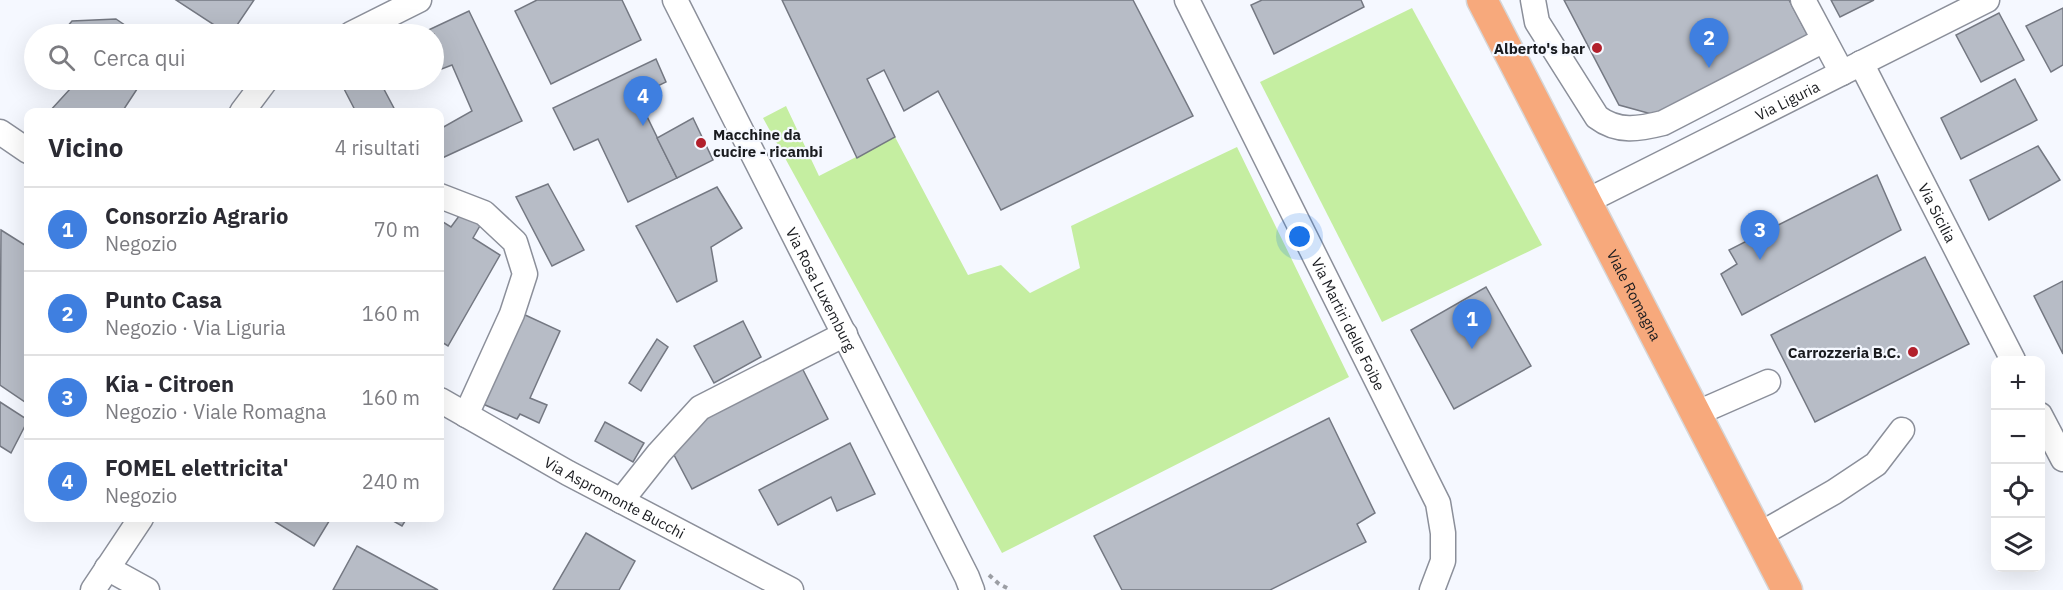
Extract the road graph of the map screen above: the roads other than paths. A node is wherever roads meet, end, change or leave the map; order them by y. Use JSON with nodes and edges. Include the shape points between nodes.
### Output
{"nodes":[{"id":1,"x":419,"y":0,"type":"edge"},
{"id":2,"x":675,"y":0,"type":"edge"},
{"id":3,"x":1187,"y":0,"type":"edge"},
{"id":4,"x":1482,"y":0,"type":"edge"},
{"id":5,"x":1803,"y":0,"type":"edge"},
{"id":6,"x":1987,"y":0,"type":"edge"},
{"id":7,"x":1535,"y":11,"type":"edge"},
{"id":8,"x":371,"y":24,"type":"edge"},
{"id":9,"x":1502,"y":38,"type":"junction"},
{"id":10,"x":1824,"y":40,"type":"junction"},
{"id":11,"x":1852,"y":68,"type":"junction"},
{"id":12,"x":258,"y":90,"type":"edge"},
{"id":13,"x":1723,"y":92,"type":"junction"},
{"id":14,"x":245,"y":108,"type":"edge"},
{"id":15,"x":1741,"y":124,"type":"junction"},
{"id":16,"x":0,"y":132,"type":"edge"},
{"id":17,"x":24,"y":148,"type":"edge"},
{"id":18,"x":444,"y":198,"type":"edge"},
{"id":19,"x":1587,"y":201,"type":"junction"},
{"id":20,"x":845,"y":334,"type":"junction"},
{"id":21,"x":2011,"y":356,"type":"edge"},
{"id":22,"x":1768,"y":382,"type":"dead end"},
{"id":23,"x":444,"y":402,"type":"edge"},
{"id":24,"x":1695,"y":414,"type":"junction"},
{"id":25,"x":466,"y":415,"type":"junction"},
{"id":26,"x":2045,"y":425,"type":"edge"},
{"id":27,"x":1902,"y":430,"type":"dead end"},
{"id":28,"x":2063,"y":459,"type":"edge"},
{"id":29,"x":621,"y":501,"type":"junction"},
{"id":30,"x":138,"y":522,"type":"edge"},
{"id":31,"x":1759,"y":535,"type":"junction"},
{"id":32,"x":108,"y":568,"type":"junction"},
{"id":33,"x":973,"y":586,"type":"edge"},
{"id":34,"x":93,"y":590,"type":"edge"},
{"id":35,"x":147,"y":590,"type":"edge"},
{"id":36,"x":791,"y":590,"type":"edge"},
{"id":37,"x":1432,"y":590,"type":"edge"},
{"id":38,"x":1787,"y":590,"type":"edge"}],
"edges":[{"from":1,"to":8,"type":"street"},
{"from":2,"to":20,"type":"street","name":"Via Rosa Luxemburg"},
{"from":3,"to":37,"type":"street","name":"Via Martiri delle Foibe","via":[[1438,503],[1443,561]]},
{"from":4,"to":9,"type":"main road","name":"Viale Romagna"},
{"from":5,"to":10,"type":"street","name":"Via Sicilia"},
{"from":6,"to":11,"type":"street","name":"Via Liguria"},
{"from":7,"to":9,"type":"street"},
{"from":7,"to":13,"type":"street","via":[[1597,117],[1607,125],[1640,129],[1663,123]]},
{"from":9,"to":19,"type":"main road","name":"Viale Romagna"},
{"from":10,"to":11,"type":"street","name":"Via Sicilia"},
{"from":10,"to":13,"type":"street"},
{"from":11,"to":15,"type":"street","name":"Via Liguria"},
{"from":11,"to":21,"type":"street","name":"Via Sicilia"},
{"from":12,"to":14,"type":"street"},
{"from":13,"to":15,"type":"street"},
{"from":15,"to":19,"type":"street","name":"Via Liguria"},
{"from":16,"to":17,"type":"street"},
{"from":18,"to":25,"type":"street","via":[[484,213],[515,242],[525,274],[512,314]]},
{"from":19,"to":24,"type":"main road","name":"Viale Romagna"},
{"from":20,"to":29,"type":"street","via":[[700,408]]},
{"from":20,"to":33,"type":"street","name":"Via Rosa Luxemburg"},
{"from":22,"to":24,"type":"street"},
{"from":23,"to":25,"type":"street","name":"Via Aspromonte Bucchi"},
{"from":24,"to":31,"type":"main road","name":"Viale Romagna"},
{"from":25,"to":29,"type":"street","name":"Via Aspromonte Bucchi"},
{"from":26,"to":28,"type":"street"},
{"from":27,"to":31,"type":"street","via":[[1876,464]]},
{"from":29,"to":36,"type":"street","name":"Via Aspromonte Bucchi"},
{"from":30,"to":32,"type":"street"},
{"from":31,"to":38,"type":"main road","name":"Viale Romagna"},
{"from":32,"to":34,"type":"street"},
{"from":32,"to":35,"type":"street"}]}
